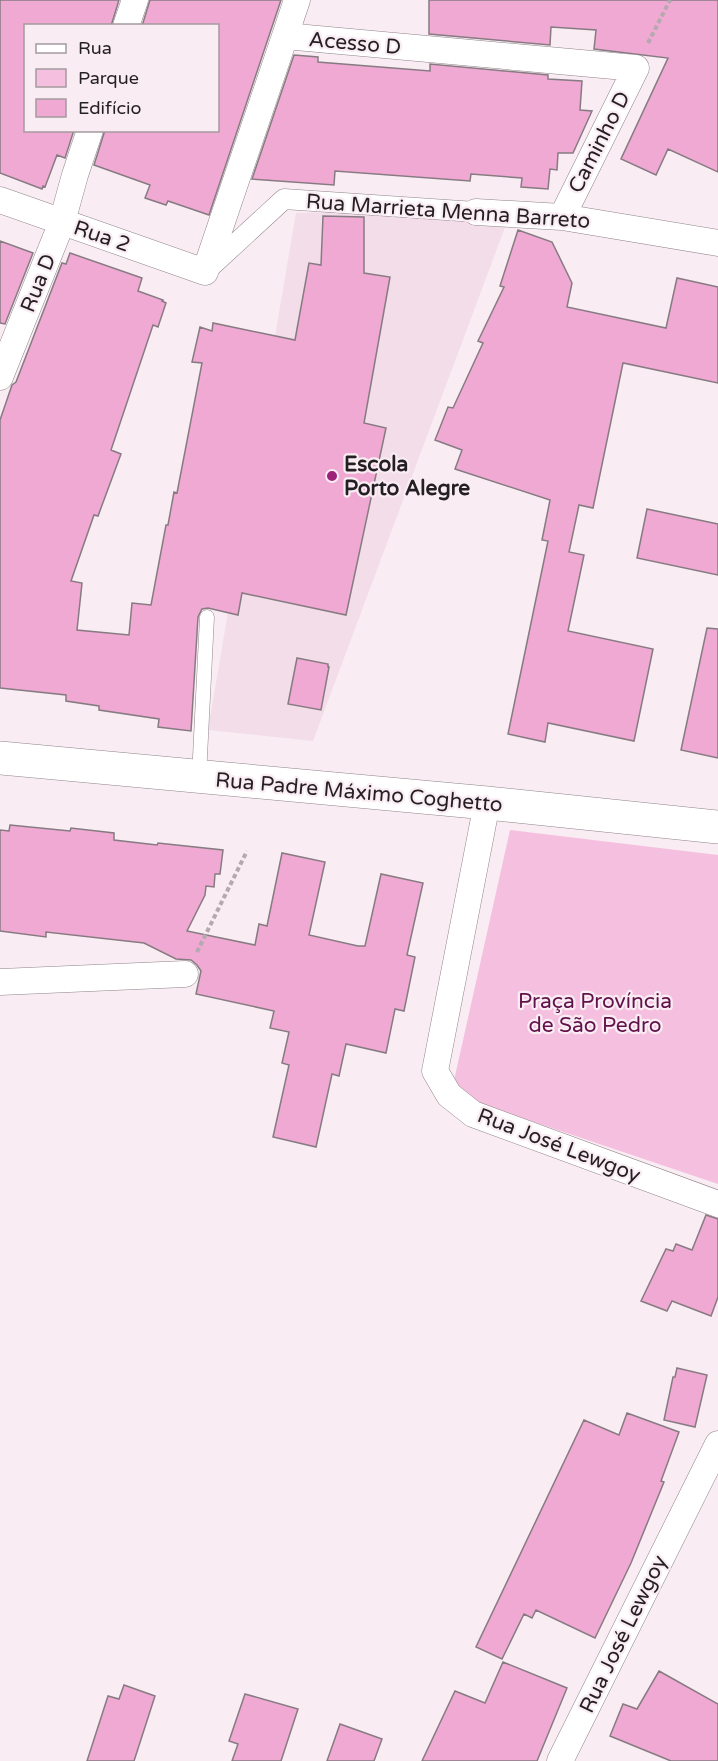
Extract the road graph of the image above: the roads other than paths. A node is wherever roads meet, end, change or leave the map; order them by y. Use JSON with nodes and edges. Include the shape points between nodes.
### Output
{"nodes":[{"id":1,"x":135,"y":0,"type":"edge"},
{"id":2,"x":297,"y":0,"type":"edge"},
{"id":3,"x":127,"y":24,"type":"edge"},
{"id":4,"x":285,"y":36,"type":"junction"},
{"id":5,"x":636,"y":68,"type":"joint"},
{"id":6,"x":89,"y":132,"type":"edge"},
{"id":7,"x":0,"y":200,"type":"edge"},
{"id":8,"x":476,"y":212,"type":"joint"},
{"id":9,"x":562,"y":217,"type":"junction"},
{"id":10,"x":62,"y":222,"type":"junction"},
{"id":11,"x":718,"y":243,"type":"edge"},
{"id":12,"x":205,"y":272,"type":"junction"},
{"id":13,"x":0,"y":377,"type":"edge"},
{"id":14,"x":207,"y":617,"type":"dead end"},
{"id":15,"x":0,"y":758,"type":"edge"},
{"id":16,"x":199,"y":777,"type":"junction"},
{"id":17,"x":487,"y":803,"type":"junction"},
{"id":18,"x":718,"y":827,"type":"edge"},
{"id":19,"x":185,"y":974,"type":"road end"},
{"id":20,"x":0,"y":982,"type":"edge"},
{"id":21,"x":718,"y":1204,"type":"edge"},
{"id":22,"x":718,"y":1443,"type":"edge"},
{"id":23,"x":560,"y":1761,"type":"edge"}],
"edges":[{"from":1,"to":3,"type":"street"},
{"from":2,"to":4,"type":"street"},
{"from":4,"to":5,"type":"street","name":"Acesso D"},
{"from":4,"to":12,"type":"street","name":"Acesso D"},
{"from":5,"to":9,"type":"street","name":"Caminho D"},
{"from":6,"to":10,"type":"street","name":"Rua D"},
{"from":7,"to":10,"type":"street","name":"Rua 2"},
{"from":8,"to":9,"type":"street","name":"Rua Marrieta Menna Barreto"},
{"from":8,"to":12,"type":"street","name":"Rua Marrieta Menna Barreto","via":[[284,199]]},
{"from":9,"to":11,"type":"street","name":"Rua Marrieta Menna Barreto"},
{"from":10,"to":12,"type":"street","name":"Rua 2"},
{"from":10,"to":13,"type":"street","name":"Rua D"},
{"from":14,"to":16,"type":"lane"},
{"from":15,"to":16,"type":"street","name":"Rua Padre Máximo Coghetto"},
{"from":16,"to":17,"type":"street","name":"Rua Padre Máximo Coghetto"},
{"from":17,"to":18,"type":"street","name":"Rua Padre Máximo Coghetto"},
{"from":17,"to":21,"type":"street","name":"Rua José Lewgoy","via":[[435,1071],[449,1095],[473,1114]]},
{"from":19,"to":20,"type":"street"},
{"from":22,"to":23,"type":"street","name":"Rua José Lewgoy"}]}
